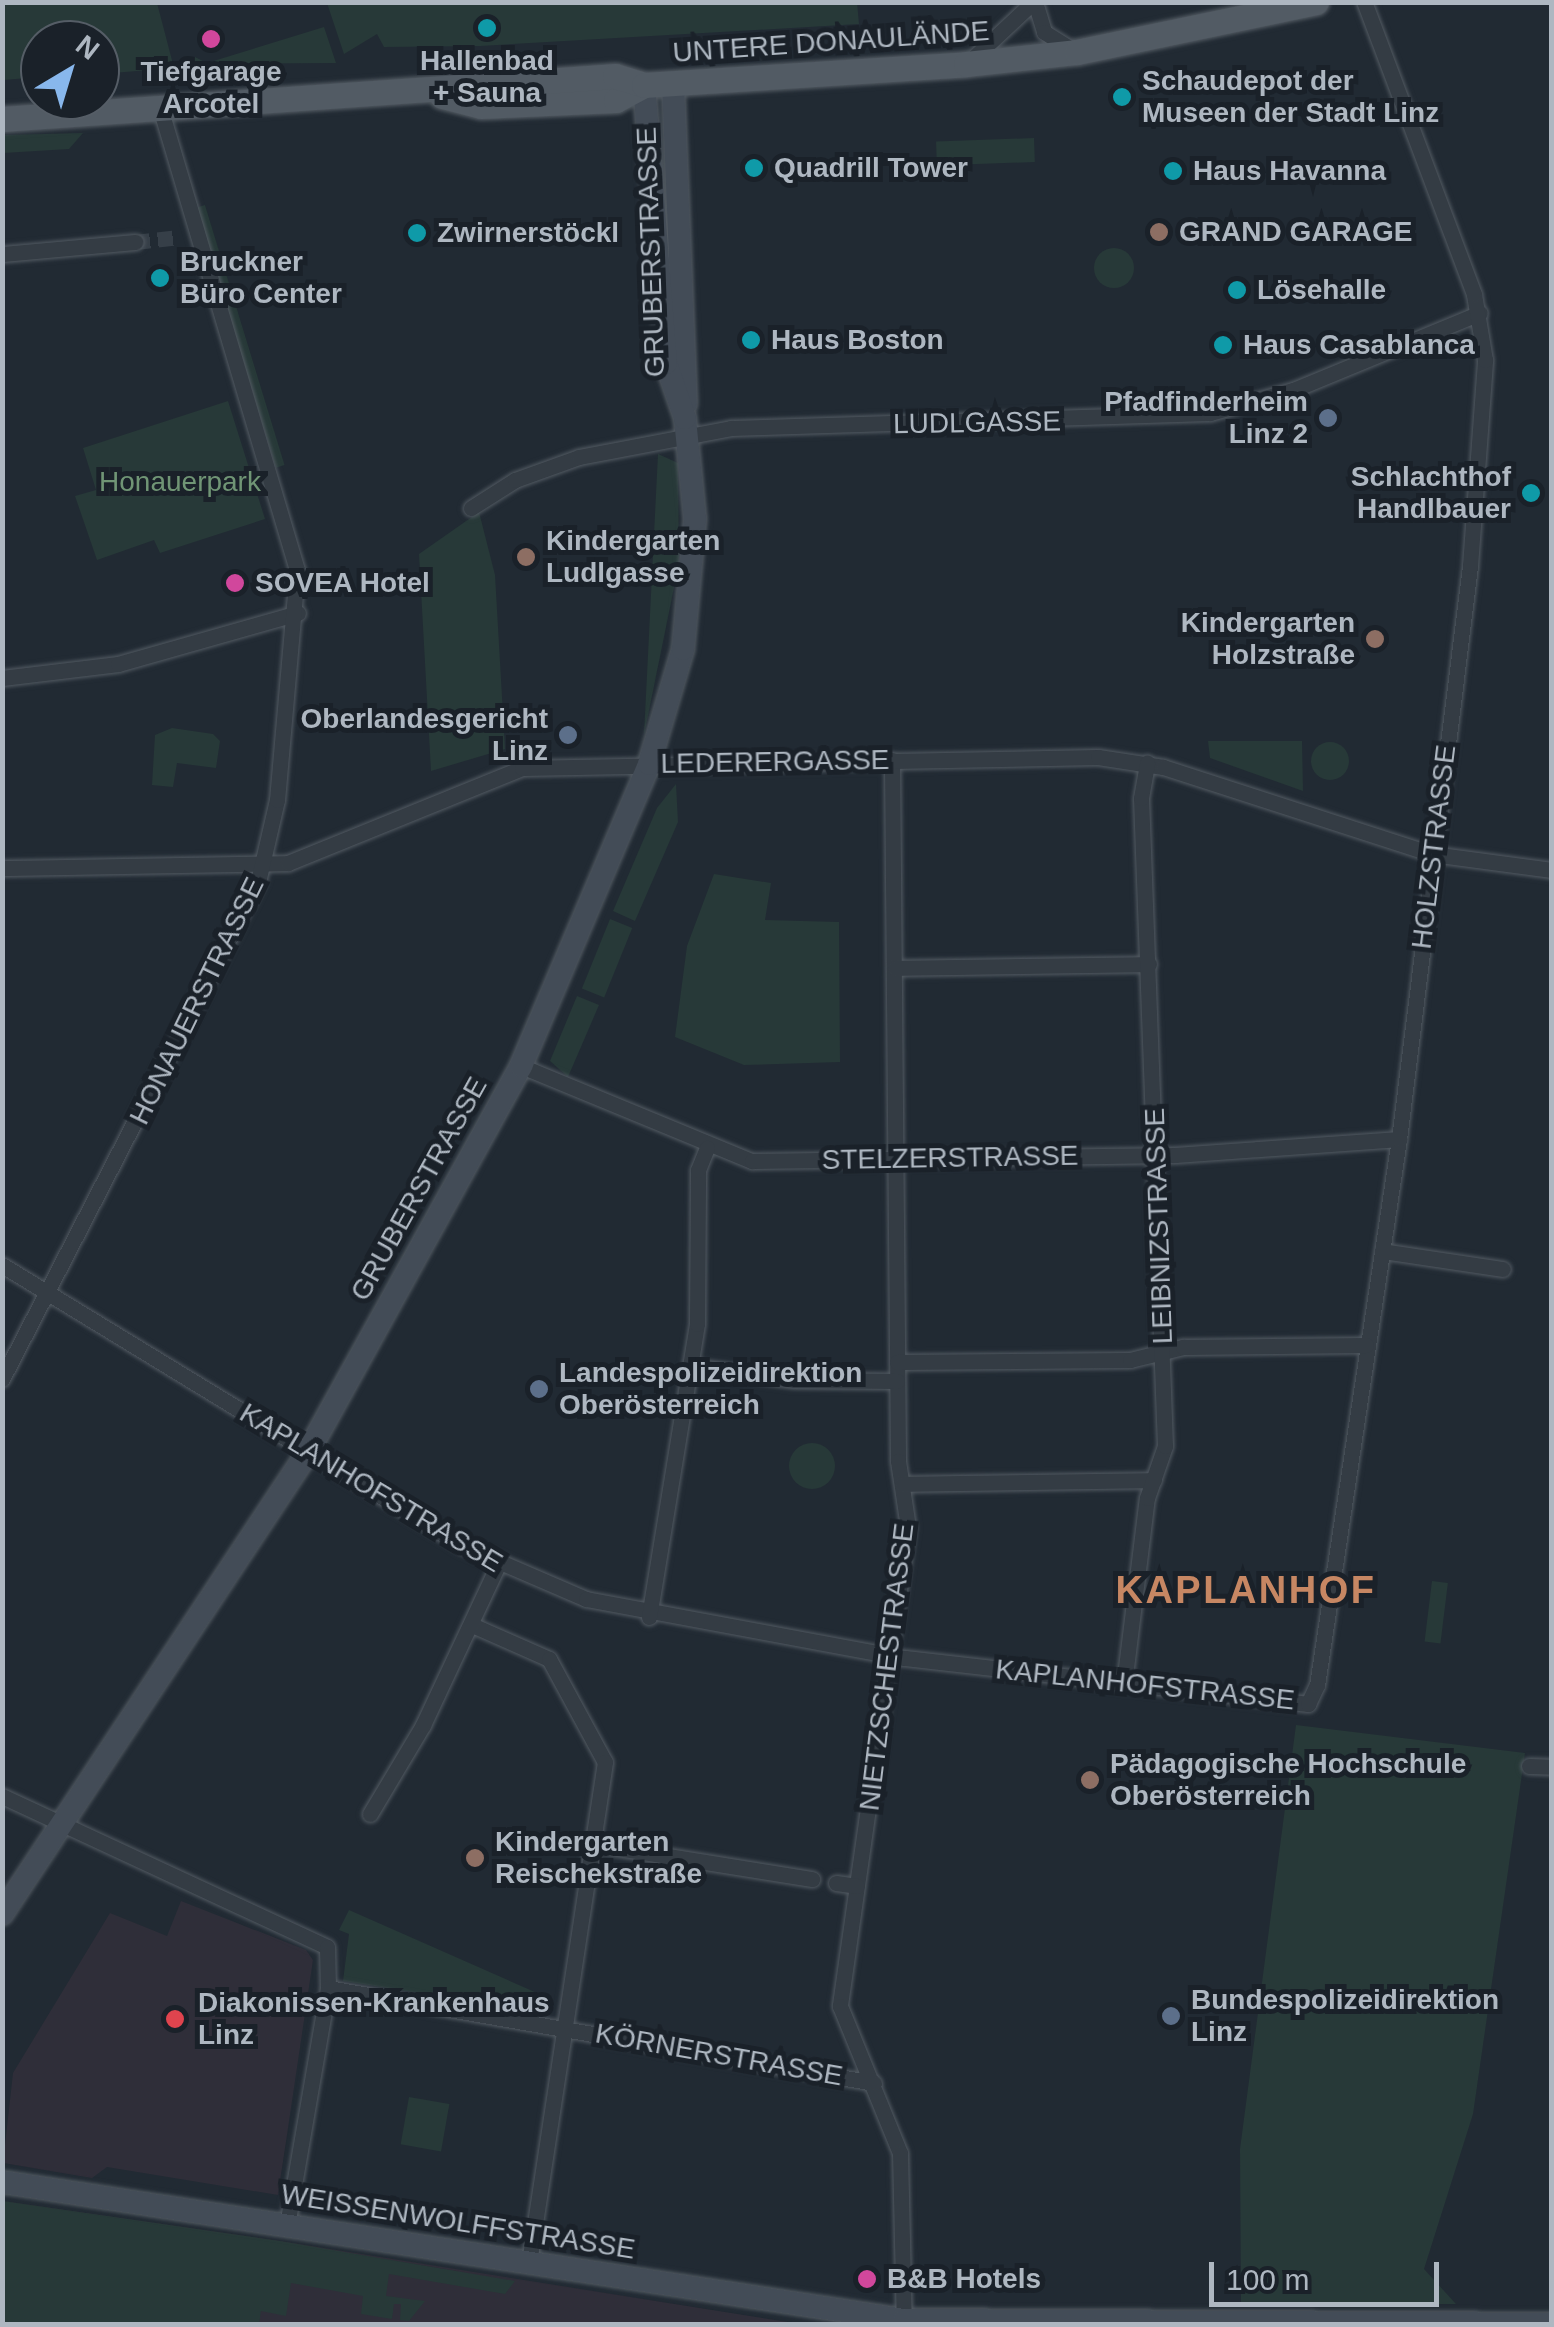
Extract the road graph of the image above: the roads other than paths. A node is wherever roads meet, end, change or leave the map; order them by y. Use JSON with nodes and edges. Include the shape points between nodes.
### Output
{"nodes":[{"id":1,"x":1034,"y":2,"type":"edge"},
{"id":2,"x":1316,"y":2,"type":"edge"},
{"id":3,"x":1364,"y":2,"type":"edge"},
{"id":4,"x":1077,"y":52,"type":"junction"},
{"id":5,"x":966,"y":64,"type":"junction"},
{"id":6,"x":674,"y":83,"type":"junction"},
{"id":7,"x":644,"y":84,"type":"junction"},
{"id":8,"x":161,"y":112,"type":"junction"},
{"id":9,"x":2,"y":119,"type":"edge"},
{"id":10,"x":135,"y":242,"type":"tunnel mouth"},
{"id":11,"x":2,"y":254,"type":"edge"},
{"id":12,"x":1480,"y":313,"type":"junction"},
{"id":13,"x":686,"y":427,"type":"junction"},
{"id":14,"x":471,"y":508,"type":"dead end"},
{"id":15,"x":298,"y":613,"type":"junction"},
{"id":16,"x":2,"y":678,"type":"edge"},
{"id":17,"x":892,"y":760,"type":"junction"},
{"id":18,"x":1146,"y":763,"type":"junction"},
{"id":19,"x":649,"y":764,"type":"junction"},
{"id":20,"x":1432,"y":854,"type":"junction"},
{"id":21,"x":264,"y":864,"type":"junction"},
{"id":22,"x":2,"y":868,"type":"edge"},
{"id":23,"x":1552,"y":870,"type":"edge"},
{"id":24,"x":1149,"y":964,"type":"junction"},
{"id":25,"x":894,"y":968,"type":"junction"},
{"id":26,"x":520,"y":1066,"type":"junction"},
{"id":27,"x":1399,"y":1139,"type":"junction"},
{"id":28,"x":707,"y":1148,"type":"junction"},
{"id":29,"x":1159,"y":1155,"type":"junction"},
{"id":30,"x":896,"y":1159,"type":"junction"},
{"id":31,"x":1382,"y":1250,"type":"junction"},
{"id":32,"x":2,"y":1265,"type":"edge"},
{"id":33,"x":1503,"y":1268,"type":"dead end"},
{"id":34,"x":51,"y":1294,"type":"junction"},
{"id":35,"x":1366,"y":1345,"type":"junction"},
{"id":36,"x":1163,"y":1351,"type":"junction"},
{"id":37,"x":897,"y":1362,"type":"junction"},
{"id":38,"x":690,"y":1366,"type":"junction"},
{"id":39,"x":2,"y":1379,"type":"edge"},
{"id":40,"x":897,"y":1381,"type":"junction"},
{"id":41,"x":308,"y":1452,"type":"junction"},
{"id":42,"x":1154,"y":1480,"type":"junction"},
{"id":43,"x":902,"y":1484,"type":"junction"},
{"id":44,"x":498,"y":1565,"type":"junction"},
{"id":45,"x":649,"y":1616,"type":"junction"},
{"id":46,"x":472,"y":1625,"type":"junction"},
{"id":47,"x":890,"y":1656,"type":"junction"},
{"id":48,"x":1124,"y":1684,"type":"junction"},
{"id":49,"x":1308,"y":1704,"type":"joint"},
{"id":50,"x":1529,"y":1766,"type":"dead end"},
{"id":51,"x":1552,"y":1768,"type":"edge"},
{"id":52,"x":2,"y":1796,"type":"edge"},
{"id":53,"x":370,"y":1814,"type":"dead end"},
{"id":54,"x":58,"y":1827,"type":"junction"},
{"id":55,"x":594,"y":1844,"type":"junction"},
{"id":56,"x":812,"y":1879,"type":"dead end"},
{"id":57,"x":836,"y":1882,"type":"dead end"},
{"id":58,"x":857,"y":1886,"type":"junction"},
{"id":59,"x":2,"y":1914,"type":"edge"},
{"id":60,"x":328,"y":1988,"type":"junction"},
{"id":61,"x":564,"y":2026,"type":"junction"},
{"id":62,"x":874,"y":2083,"type":"junction"},
{"id":63,"x":2,"y":2182,"type":"edge"},
{"id":64,"x":287,"y":2226,"type":"junction"},
{"id":65,"x":528,"y":2263,"type":"junction"},
{"id":66,"x":904,"y":2322,"type":"edge"},
{"id":67,"x":1552,"y":2324,"type":"edge"}],
"edges":[{"from":1,"to":4,"type":"street","via":[[1044,32]]},
{"from":1,"to":5,"type":"street"},
{"from":2,"to":4,"type":"main road","name":"UNTERE DONAULÄNDE"},
{"from":3,"to":12,"type":"street","name":"HOLZSTRASSE"},
{"from":4,"to":5,"type":"main road","name":"UNTERE DONAULÄNDE"},
{"from":5,"to":6,"type":"main road","name":"UNTERE DONAULÄNDE"},
{"from":6,"to":7,"type":"main road","name":"UNTERE DONAULÄNDE"},
{"from":6,"to":13,"type":"main road","name":"GRUBERSTRASSE","via":[[689,362]]},
{"from":7,"to":8,"type":"main road","name":"UNTERE DONAULÄNDE","via":[[614,76]]},
{"from":7,"to":13,"type":"main road","name":"GRUBERSTRASSE","via":[[666,362]]},
{"from":8,"to":9,"type":"main road","name":"UNTERE DONAULÄNDE"},
{"from":8,"to":15,"type":"street","name":"HONAUERSTRASSE","via":[[187,236],[293,552]]},
{"from":10,"to":11,"type":"street"},
{"from":12,"to":13,"type":"street","name":"LUDLGASSE","via":[[1293,390],[1192,416]]},
{"from":12,"to":20,"type":"street","name":"HOLZSTRASSE","via":[[1484,360],[1474,520]]},
{"from":13,"to":14,"type":"street","name":"LUDLGASSE","via":[[544,468]]},
{"from":13,"to":19,"type":"main road","name":"GRUBERSTRASSE","via":[[694,588]]},
{"from":15,"to":16,"type":"street","via":[[118,664]]},
{"from":15,"to":21,"type":"street","name":"HONAUERSTRASSE"},
{"from":17,"to":18,"type":"street","name":"LEDERERGASSE"},
{"from":17,"to":19,"type":"street","name":"LEDERERGASSE"},
{"from":17,"to":25,"type":"street","name":"NIETZSCHESTRASSE"},
{"from":18,"to":20,"type":"street","name":"LEDERERGASSE"},
{"from":18,"to":24,"type":"street","name":"LEIBNIZSTRASSE"},
{"from":19,"to":21,"type":"street","name":"LEDERERGASSE","via":[[501,773],[325,852]]},
{"from":19,"to":26,"type":"main road","name":"GRUBERSTRASSE"},
{"from":20,"to":23,"type":"street","name":"LEDERERGASSE"},
{"from":20,"to":27,"type":"street","name":"HOLZSTRASSE"},
{"from":21,"to":22,"type":"street","name":"LEDERERGASSE"},
{"from":21,"to":34,"type":"street","name":"HONAUERSTRASSE"},
{"from":24,"to":25,"type":"street"},
{"from":24,"to":29,"type":"street","name":"LEIBNIZSTRASSE"},
{"from":25,"to":30,"type":"street","name":"NIETZSCHESTRASSE"},
{"from":26,"to":28,"type":"street","name":"STELZERSTRASSE"},
{"from":26,"to":41,"type":"main road","name":"GRUBERSTRASSE"},
{"from":27,"to":29,"type":"street","name":"STELZERSTRASSE"},
{"from":27,"to":31,"type":"street","name":"HOLZSTRASSE"},
{"from":28,"to":30,"type":"street","name":"STELZERSTRASSE","via":[[752,1161]]},
{"from":28,"to":38,"type":"street","via":[[698,1170]]},
{"from":29,"to":30,"type":"street","name":"STELZERSTRASSE"},
{"from":29,"to":36,"type":"street","name":"LEIBNIZSTRASSE"},
{"from":30,"to":37,"type":"street","name":"NIETZSCHESTRASSE"},
{"from":31,"to":33,"type":"street"},
{"from":31,"to":35,"type":"street","name":"HOLZSTRASSE"},
{"from":32,"to":34,"type":"street","name":"KAPLANHOFSTRASSE"},
{"from":34,"to":39,"type":"street","name":"HONAUERSTRASSE"},
{"from":34,"to":41,"type":"street","name":"KAPLANHOFSTRASSE"},
{"from":35,"to":36,"type":"street"},
{"from":35,"to":49,"type":"street","name":"HOLZSTRASSE","via":[[1318,1685]]},
{"from":36,"to":37,"type":"street","via":[[1130,1360]]},
{"from":36,"to":42,"type":"street","name":"LEIBNIZSTRASSE","via":[[1165,1446]]},
{"from":37,"to":40,"type":"street","name":"NIETZSCHESTRASSE"},
{"from":38,"to":40,"type":"street","via":[[795,1380]]},
{"from":38,"to":45,"type":"street"},
{"from":40,"to":43,"type":"street","name":"NIETZSCHESTRASSE"},
{"from":41,"to":44,"type":"street","name":"KAPLANHOFSTRASSE"},
{"from":41,"to":54,"type":"main road","name":"GRUBERSTRASSE"},
{"from":42,"to":43,"type":"street"},
{"from":42,"to":48,"type":"street","name":"LEIBNIZSTRASSE"},
{"from":43,"to":47,"type":"street","name":"NIETZSCHESTRASSE","via":[[907,1539]]},
{"from":44,"to":45,"type":"street","name":"KAPLANHOFSTRASSE"},
{"from":44,"to":46,"type":"street"},
{"from":45,"to":47,"type":"street","name":"KAPLANHOFSTRASSE"},
{"from":46,"to":53,"type":"street"},
{"from":46,"to":55,"type":"street","via":[[549,1659],[578,1707],[605,1762]]},
{"from":47,"to":48,"type":"street","name":"KAPLANHOFSTRASSE"},
{"from":47,"to":58,"type":"street","name":"NIETZSCHESTRASSE"},
{"from":48,"to":49,"type":"street","name":"KAPLANHOFSTRASSE"},
{"from":50,"to":51,"type":"street"},
{"from":52,"to":54,"type":"street"},
{"from":54,"to":59,"type":"main road","name":"GRUBERSTRASSE"},
{"from":54,"to":60,"type":"street","via":[[327,1948]]},
{"from":55,"to":56,"type":"street"},
{"from":55,"to":61,"type":"street"},
{"from":57,"to":58,"type":"street"},
{"from":58,"to":62,"type":"street","name":"NIETZSCHESTRASSE","via":[[840,2006]]},
{"from":60,"to":61,"type":"street","name":"KÖRNERSTRASSE"},
{"from":60,"to":64,"type":"street"},
{"from":61,"to":62,"type":"street","name":"KÖRNERSTRASSE"},
{"from":61,"to":65,"type":"street"},
{"from":62,"to":66,"type":"street","name":"NIETZSCHESTRASSE","via":[[903,2174]]},
{"from":63,"to":64,"type":"main road","name":"WEISSENWOLFFSTRASSE"},
{"from":64,"to":65,"type":"main road","name":"WEISSENWOLFFSTRASSE"},
{"from":65,"to":66,"type":"main road","name":"WEISSENWOLFFSTRASSE"},
{"from":66,"to":67,"type":"main road","name":"WEISSENWOLFFSTRASSE"}]}
